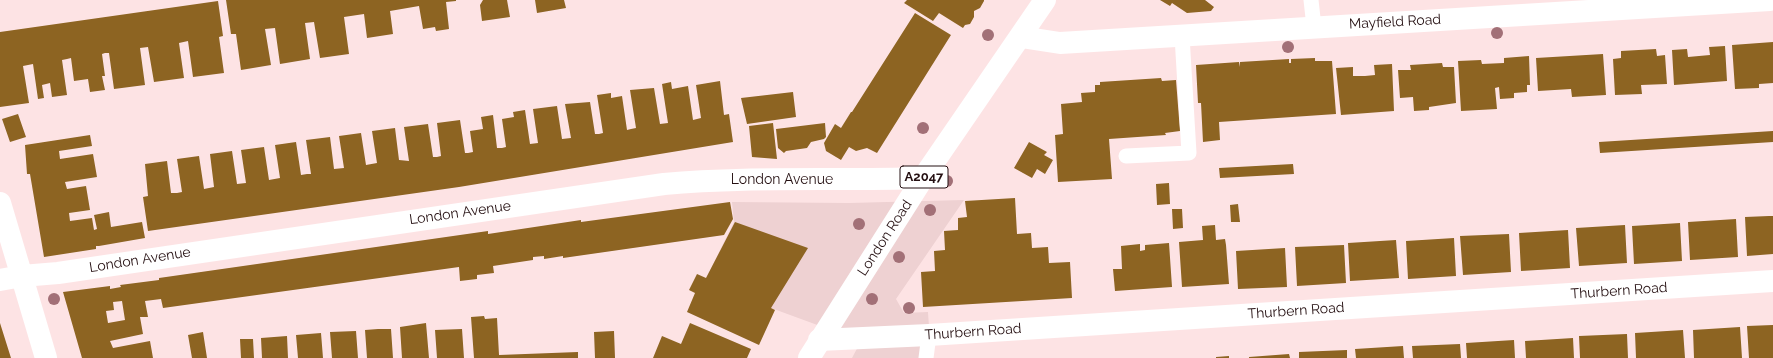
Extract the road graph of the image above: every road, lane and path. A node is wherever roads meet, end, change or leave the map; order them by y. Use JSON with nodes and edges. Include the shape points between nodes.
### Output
{"nodes":[{"id":1,"x":1045,"y":0,"type":"edge"},
{"id":2,"x":1311,"y":0,"type":"edge"},
{"id":3,"x":1770,"y":0,"type":"edge"},
{"id":4,"x":1314,"y":27,"type":"junction"},
{"id":5,"x":1182,"y":36,"type":"junction"},
{"id":6,"x":1021,"y":37,"type":"junction"},
{"id":7,"x":1126,"y":156,"type":"dead end"},
{"id":8,"x":923,"y":178,"type":"junction"},
{"id":9,"x":0,"y":203,"type":"edge"},
{"id":10,"x":22,"y":276,"type":"junction"},
{"id":11,"x":0,"y":280,"type":"edge"},
{"id":12,"x":1773,"y":281,"type":"edge"},
{"id":13,"x":929,"y":334,"type":"junction"},
{"id":14,"x":814,"y":349,"type":"edge"},
{"id":15,"x":46,"y":358,"type":"edge"},
{"id":16,"x":926,"y":358,"type":"edge"}],
"edges":[{"from":1,"to":6,"type":"street","name":"London Road","number":"A2047"},
{"from":2,"to":4,"type":"lane"},
{"from":3,"to":4,"type":"street","name":"Mayfield Road"},
{"from":4,"to":5,"type":"street","name":"Mayfield Road"},
{"from":5,"to":6,"type":"street","name":"Mayfield Road","via":[[1060,43]]},
{"from":5,"to":7,"type":"lane","via":[[1189,153]]},
{"from":6,"to":8,"type":"street","name":"London Road","number":"A2047"},
{"from":8,"to":10,"type":"street","name":"London Avenue","via":[[711,180],[664,184],[58,273]]},
{"from":8,"to":14,"type":"street","name":"London Road","number":"A2047"},
{"from":9,"to":10,"type":"street"},
{"from":10,"to":11,"type":"street","name":"London Avenue"},
{"from":10,"to":15,"type":"street"},
{"from":12,"to":13,"type":"street","name":"Thurbern Road"},
{"from":13,"to":14,"type":"street","name":"Thurbern Road"},
{"from":13,"to":16,"type":"lane"}]}
